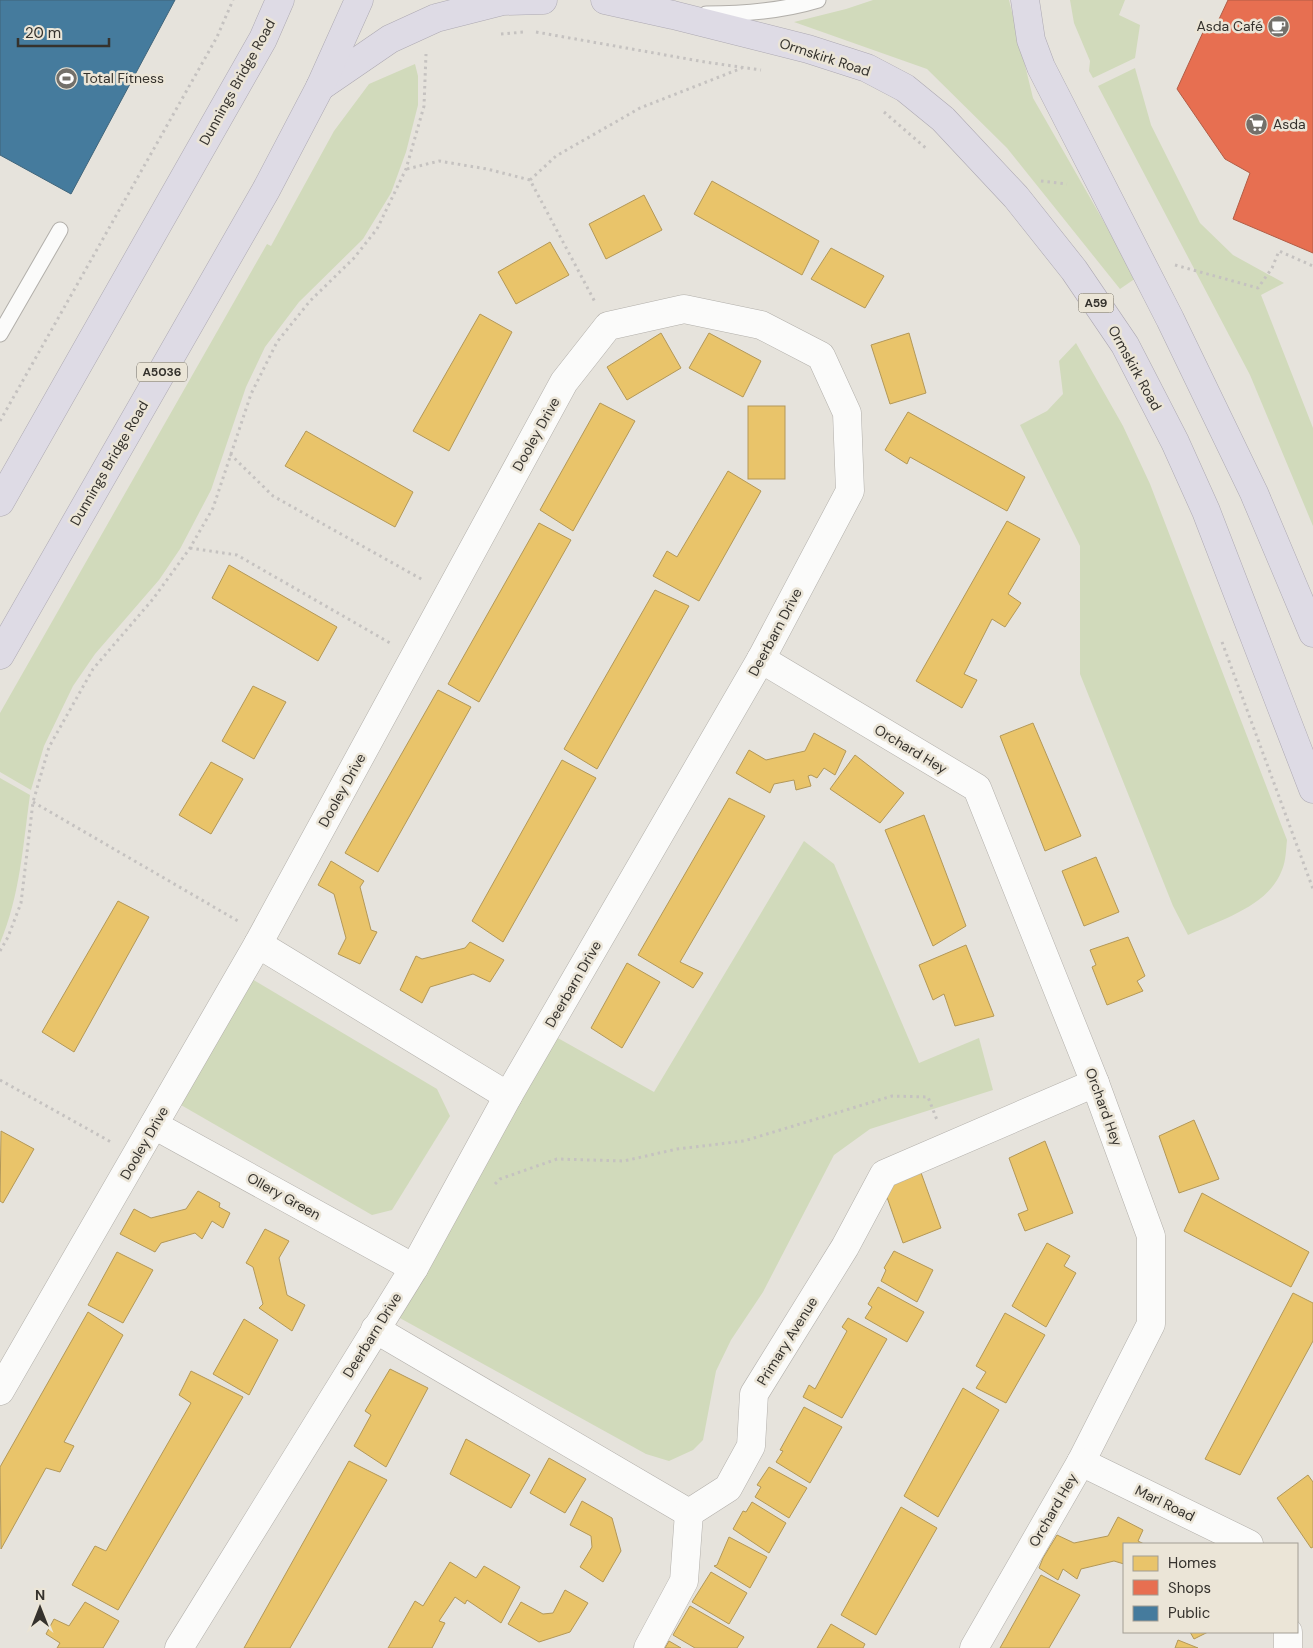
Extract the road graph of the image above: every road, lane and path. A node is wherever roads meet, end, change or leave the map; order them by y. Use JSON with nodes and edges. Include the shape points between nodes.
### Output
{"nodes":[{"id":1,"x":233,"y":0,"type":"edge"},
{"id":2,"x":264,"y":0,"type":"edge"},
{"id":3,"x":280,"y":0,"type":"edge"},
{"id":4,"x":359,"y":0,"type":"edge"},
{"id":5,"x":543,"y":0,"type":"edge"},
{"id":6,"x":605,"y":0,"type":"edge"},
{"id":7,"x":818,"y":0,"type":"edge"},
{"id":8,"x":1025,"y":0,"type":"edge"},
{"id":9,"x":673,"y":15,"type":"junction"},
{"id":10,"x":498,"y":34,"type":"dead end"},
{"id":11,"x":263,"y":39,"type":"junction"},
{"id":12,"x":427,"y":48,"type":"dead end"},
{"id":13,"x":744,"y":68,"type":"junction"},
{"id":14,"x":762,"y":70,"type":"dead end"},
{"id":15,"x":320,"y":87,"type":"junction"},
{"id":16,"x":881,"y":110,"type":"dead end"},
{"id":17,"x":933,"y":154,"type":"dead end"},
{"id":18,"x":406,"y":170,"type":"junction"},
{"id":19,"x":1098,"y":177,"type":"junction"},
{"id":20,"x":530,"y":180,"type":"junction"},
{"id":21,"x":1016,"y":197,"type":"junction"},
{"id":22,"x":60,"y":230,"type":"dead end"},
{"id":23,"x":1173,"y":264,"type":"dead end"},
{"id":24,"x":1313,"y":266,"type":"edge"},
{"id":25,"x":608,"y":326,"type":"junction"},
{"id":26,"x":0,"y":334,"type":"edge"},
{"id":27,"x":0,"y":421,"type":"edge"},
{"id":28,"x":230,"y":454,"type":"junction"},
{"id":29,"x":0,"y":502,"type":"edge"},
{"id":30,"x":190,"y":548,"type":"junction"},
{"id":31,"x":448,"y":595,"type":"junction"},
{"id":32,"x":1219,"y":633,"type":"dead end"},
{"id":33,"x":1313,"y":633,"type":"edge"},
{"id":34,"x":0,"y":655,"type":"edge"},
{"id":35,"x":415,"y":657,"type":"junction"},
{"id":36,"x":761,"y":659,"type":"junction"},
{"id":37,"x":1313,"y":789,"type":"edge"},
{"id":38,"x":33,"y":802,"type":"junction"},
{"id":39,"x":1313,"y":890,"type":"edge"},
{"id":40,"x":261,"y":940,"type":"junction"},
{"id":41,"x":0,"y":951,"type":"edge"},
{"id":42,"x":0,"y":1080,"type":"edge"},
{"id":43,"x":1095,"y":1083,"type":"junction"},
{"id":44,"x":508,"y":1096,"type":"junction"},
{"id":45,"x":154,"y":1125,"type":"junction"},
{"id":46,"x":947,"y":1147,"type":"junction"},
{"id":47,"x":136,"y":1156,"type":"junction"},
{"id":48,"x":494,"y":1186,"type":"dead end"},
{"id":49,"x":414,"y":1268,"type":"junction"},
{"id":50,"x":375,"y":1329,"type":"junction"},
{"id":51,"x":0,"y":1391,"type":"edge"},
{"id":52,"x":1081,"y":1462,"type":"junction"},
{"id":53,"x":689,"y":1514,"type":"junction"},
{"id":54,"x":1247,"y":1543,"type":"edge"},
{"id":55,"x":1288,"y":1633,"type":"edge"},
{"id":56,"x":179,"y":1648,"type":"edge"},
{"id":57,"x":648,"y":1648,"type":"edge"},
{"id":58,"x":974,"y":1648,"type":"edge"},
{"id":59,"x":1288,"y":1648,"type":"edge"}],
"edges":[{"from":1,"to":27,"type":"path","via":[[217,37]]},
{"from":2,"to":11,"type":"highway"},
{"from":3,"to":11,"type":"highway","name":"Dunnings Bridge Road"},
{"from":4,"to":15,"type":"highway","number":"A5036"},
{"from":5,"to":15,"type":"highway","via":[[503,1],[436,18],[390,39]]},
{"from":6,"to":9,"type":"highway","number":"A59"},
{"from":7,"to":9,"type":"lane","via":[[800,6],[743,14]]},
{"from":8,"to":19,"type":"highway","via":[[1031,40],[1041,66]]},
{"from":9,"to":21,"type":"highway","name":"Ormskirk Road","number":"A59","via":[[808,49],[867,68],[905,88],[943,119]]},
{"from":10,"to":13,"type":"path","via":[[537,32]]},
{"from":11,"to":29,"type":"highway","name":"Dunnings Bridge Road"},
{"from":12,"to":18,"type":"path","via":[[424,106]]},
{"from":13,"to":14,"type":"path"},
{"from":13,"to":20,"type":"path","via":[[640,108],[556,156]]},
{"from":15,"to":34,"type":"highway","name":"Dunnings Bridge Road","number":"A5036","via":[[266,190]]},
{"from":16,"to":17,"type":"path"},
{"from":18,"to":20,"type":"path","via":[[439,161]]},
{"from":18,"to":28,"type":"path","via":[[377,229],[277,342],[251,394]]},
{"from":19,"to":21,"type":"path","via":[[1082,185],[1035,181]]},
{"from":19,"to":33,"type":"highway","via":[[1254,493]]},
{"from":20,"to":25,"type":"path"},
{"from":21,"to":37,"type":"highway","name":"Ormskirk Road","number":"A59","via":[[1074,270],[1125,345],[1175,442],[1206,511]]},
{"from":22,"to":26,"type":"lane"},
{"from":23,"to":24,"type":"path","via":[[1258,288],[1279,251]]},
{"from":25,"to":31,"type":"street","name":"Dooley Drive","via":[[564,382]]},
{"from":25,"to":36,"type":"street","name":"Deerbarn Drive","via":[[684,309],[761,325],[821,356],[847,413],[850,491]]},
{"from":28,"to":30,"type":"path","via":[[213,508]]},
{"from":28,"to":31,"type":"path","via":[[273,496]]},
{"from":30,"to":35,"type":"path","via":[[237,555]]},
{"from":30,"to":38,"type":"path","via":[[153,599],[93,669],[49,747]]},
{"from":31,"to":35,"type":"street","name":"Dooley Drive"},
{"from":32,"to":39,"type":"path"},
{"from":35,"to":40,"type":"street","name":"Dooley Drive"},
{"from":36,"to":43,"type":"street","name":"Orchard Hey","via":[[977,788]]},
{"from":36,"to":44,"type":"street","name":"Deerbarn Drive"},
{"from":38,"to":40,"type":"path"},
{"from":38,"to":41,"type":"path","via":[[21,903]]},
{"from":40,"to":44,"type":"street"},
{"from":40,"to":45,"type":"street","name":"Dooley Drive"},
{"from":42,"to":47,"type":"path"},
{"from":43,"to":46,"type":"street","name":"Primary Avenue"},
{"from":43,"to":52,"type":"street","name":"Orchard Hey","via":[[1151,1236],[1151,1324]]},
{"from":44,"to":49,"type":"street","name":"Deerbarn Drive"},
{"from":45,"to":47,"type":"street","name":"Dooley Drive"},
{"from":45,"to":49,"type":"street","name":"Ollery Green"},
{"from":46,"to":48,"type":"path","via":[[928,1097],[892,1096],[744,1141],[677,1149],[624,1161],[557,1159],[500,1179]]},
{"from":46,"to":53,"type":"street","name":"Primary Avenue","via":[[884,1174],[845,1247],[754,1394],[751,1446],[728,1488]]},
{"from":47,"to":51,"type":"street","name":"Dooley Drive"},
{"from":49,"to":50,"type":"street","name":"Deerbarn Drive"},
{"from":50,"to":53,"type":"street"},
{"from":50,"to":56,"type":"street","name":"Deerbarn Drive"},
{"from":52,"to":54,"type":"street","name":"Marl Road"},
{"from":52,"to":58,"type":"street","name":"Orchard Hey"},
{"from":53,"to":57,"type":"street","via":[[684,1581]]},
{"from":55,"to":59,"type":"street"}]}
